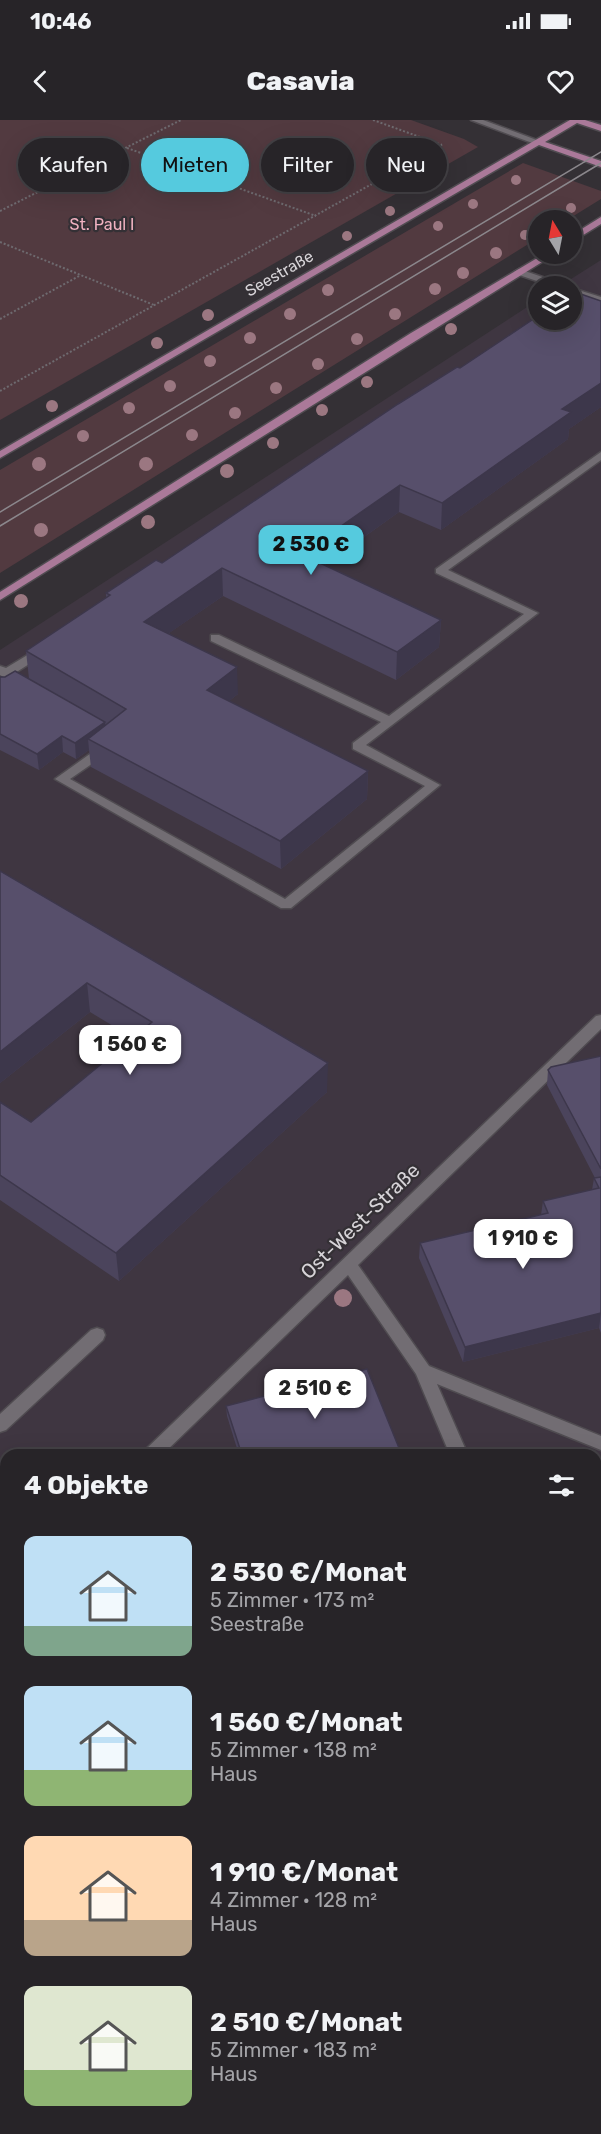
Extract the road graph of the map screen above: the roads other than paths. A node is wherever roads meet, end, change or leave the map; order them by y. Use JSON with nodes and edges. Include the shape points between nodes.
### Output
{"nodes":[{"id":1,"x":475,"y":120,"type":"edge"},
{"id":2,"x":576,"y":120,"type":"edge"},
{"id":3,"x":601,"y":128,"type":"edge"},
{"id":4,"x":538,"y":142,"type":"junction"},
{"id":5,"x":601,"y":164,"type":"edge"},
{"id":6,"x":601,"y":220,"type":"edge"},
{"id":7,"x":582,"y":232,"type":"edge"},
{"id":8,"x":533,"y":264,"type":"edge"},
{"id":9,"x":519,"y":272,"type":"junction"},
{"id":10,"x":531,"y":276,"type":"edge"},
{"id":11,"x":582,"y":294,"type":"edge"},
{"id":12,"x":601,"y":300,"type":"edge"},
{"id":13,"x":0,"y":455,"type":"edge"},
{"id":14,"x":601,"y":455,"type":"edge"},
{"id":15,"x":0,"y":597,"type":"edge"},
{"id":16,"x":215,"y":638,"type":"dead end"},
{"id":17,"x":57,"y":641,"type":"edge"},
{"id":18,"x":3,"y":671,"type":"edge"},
{"id":19,"x":38,"y":691,"type":"edge"},
{"id":20,"x":390,"y":721,"type":"junction"},
{"id":21,"x":120,"y":738,"type":"edge"},
{"id":22,"x":600,"y":1022,"type":"edge"},
{"id":23,"x":348,"y":1263,"type":"junction"},
{"id":24,"x":97,"y":1335,"type":"dead end"},
{"id":25,"x":423,"y":1371,"type":"junction"},
{"id":26,"x":0,"y":1425,"type":"edge"},
{"id":27,"x":601,"y":1443,"type":"edge"},
{"id":28,"x":157,"y":1449,"type":"edge"},
{"id":29,"x":456,"y":1449,"type":"edge"}],
"edges":[{"from":1,"to":4,"type":"street"},
{"from":2,"to":3,"type":"main road"},
{"from":2,"to":4,"type":"main road","name":"Seestraße"},
{"from":4,"to":5,"type":"main road"},
{"from":4,"to":13,"type":"main road","name":"Seestraße"},
{"from":6,"to":7,"type":"main road"},
{"from":8,"to":9,"type":"main road"},
{"from":9,"to":10,"type":"street"},
{"from":9,"to":15,"type":"main road"},
{"from":11,"to":12,"type":"street"},
{"from":14,"to":20,"type":"street","via":[[440,571],[532,613]]},
{"from":16,"to":20,"type":"street"},
{"from":17,"to":18,"type":"street"},
{"from":18,"to":19,"type":"street"},
{"from":20,"to":21,"type":"street","via":[[357,746],[434,785],[286,905],[61,779]]},
{"from":22,"to":23,"type":"street","name":"Ost-West-Straße"},
{"from":23,"to":25,"type":"street"},
{"from":23,"to":28,"type":"street","name":"Ost-West-Straße"},
{"from":24,"to":26,"type":"street"},
{"from":25,"to":27,"type":"street"},
{"from":25,"to":29,"type":"street"}]}
